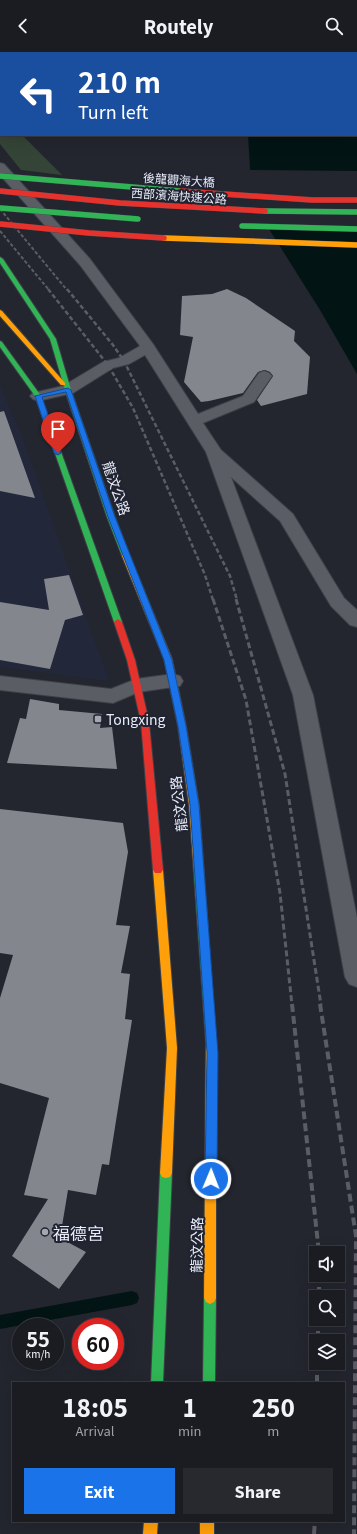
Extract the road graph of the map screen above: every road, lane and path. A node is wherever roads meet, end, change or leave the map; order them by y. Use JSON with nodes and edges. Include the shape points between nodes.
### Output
{"nodes":[{"id":1,"x":1,"y":173,"type":"edge"},
{"id":2,"x":0,"y":191,"type":"edge"},
{"id":3,"x":357,"y":200,"type":"edge"},
{"id":4,"x":0,"y":208,"type":"edge"},
{"id":5,"x":353,"y":212,"type":"edge"},
{"id":6,"x":150,"y":220,"type":"dead end"},
{"id":7,"x":0,"y":224,"type":"edge"},
{"id":8,"x":229,"y":225,"type":"dead end"},
{"id":9,"x":357,"y":229,"type":"edge"},
{"id":10,"x":357,"y":245,"type":"edge"},
{"id":11,"x":0,"y":258,"type":"edge"},
{"id":12,"x":0,"y":312,"type":"edge"},
{"id":13,"x":0,"y":343,"type":"edge"},
{"id":14,"x":148,"y":347,"type":"junction"},
{"id":15,"x":264,"y":376,"type":"dead end"},
{"id":16,"x":68,"y":390,"type":"junction"},
{"id":17,"x":38,"y":396,"type":"junction"},
{"id":18,"x":194,"y":421,"type":"junction"},
{"id":19,"x":214,"y":452,"type":"junction"},
{"id":20,"x":357,"y":621,"type":"edge"},
{"id":21,"x":173,"y":681,"type":"junction"},
{"id":22,"x":0,"y":683,"type":"edge"},
{"id":23,"x":136,"y":686,"type":"junction"},
{"id":24,"x":357,"y":977,"type":"edge"},
{"id":25,"x":157,"y":1382,"type":"edge"},
{"id":26,"x":209,"y":1382,"type":"edge"},
{"id":27,"x":151,"y":1522,"type":"edge"},
{"id":28,"x":207,"y":1522,"type":"edge"},
{"id":29,"x":150,"y":1534,"type":"edge"},
{"id":30,"x":207,"y":1534,"type":"edge"}],
"edges":[{"from":1,"to":3,"type":"main road","name":"後龍觀海大橋","bridge":true,"via":[[201,193],[312,200]]},
{"from":1,"to":5,"type":"main road","bridge":true,"via":[[67,187],[199,203]]},
{"from":1,"to":14,"type":"lane","via":[[85,262]]},
{"from":2,"to":5,"type":"main road","name":"西部濱海快速公路","bridge":true,"via":[[120,203],[246,211]]},
{"from":4,"to":6,"type":"main road","name":"西部濱海快速公路","bridge":true},
{"from":7,"to":10,"type":"main road","bridge":true,"via":[[49,230],[240,242]]},
{"from":8,"to":9,"type":"main road","name":"西部濱海快速公路","bridge":true},
{"from":11,"to":16,"type":"main road","name":"龍汶公路","via":[[53,339]]},
{"from":12,"to":16,"type":"main road"},
{"from":13,"to":17,"type":"main road","name":"龍汶公路"},
{"from":14,"to":16,"type":"lane","via":[[124,361],[108,365]]},
{"from":14,"to":18,"type":"lane"},
{"from":15,"to":18,"type":"lane","via":[[249,399]]},
{"from":16,"to":17,"type":"lane"},
{"from":16,"to":21,"type":"main road","name":"龍汶公路","via":[[111,517],[168,660]]},
{"from":17,"to":23,"type":"main road","name":"龍汶公路","via":[[131,660]]},
{"from":18,"to":19,"type":"lane"},
{"from":19,"to":20,"type":"lane","via":[[287,518],[337,602]]},
{"from":19,"to":24,"type":"lane","via":[[303,695]]},
{"from":21,"to":23,"type":"lane"},
{"from":21,"to":26,"type":"main road","name":"龍汶公路","via":[[194,805],[212,1053]]},
{"from":22,"to":23,"type":"lane","via":[[113,696]]},
{"from":23,"to":25,"type":"main road","name":"龍汶公路","via":[[145,722],[154,803],[172,1048]]},
{"from":27,"to":29,"type":"main road"},
{"from":28,"to":30,"type":"main road"}]}
